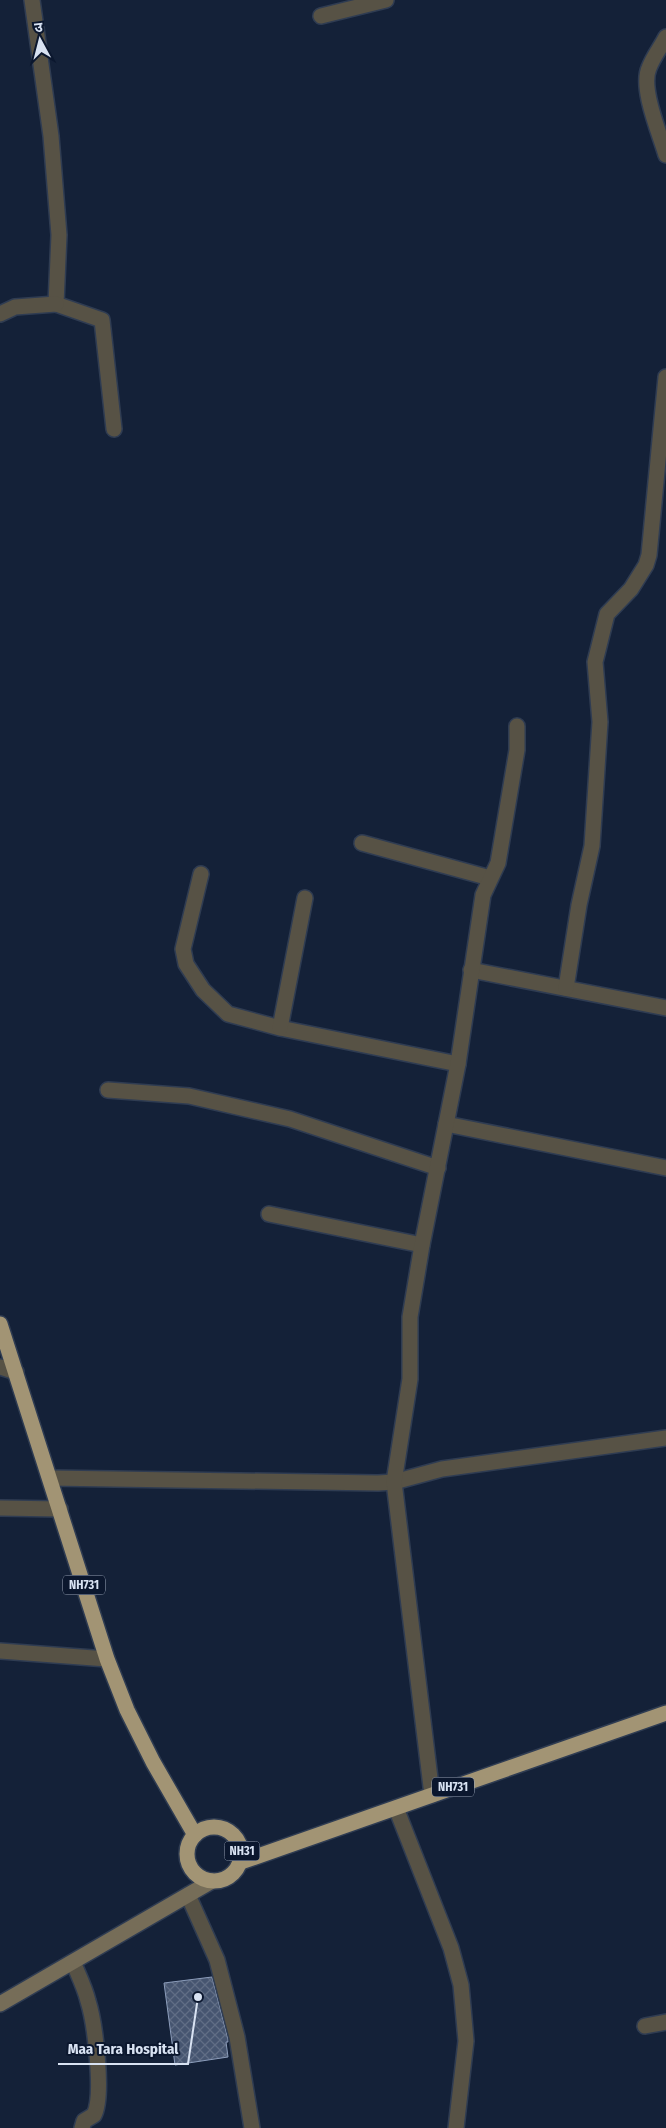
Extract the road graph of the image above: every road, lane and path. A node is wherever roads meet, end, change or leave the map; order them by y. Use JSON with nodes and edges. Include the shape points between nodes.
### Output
{"nodes":[{"id":1,"x":32,"y":0,"type":"edge"},
{"id":2,"x":386,"y":0,"type":"edge"},
{"id":3,"x":321,"y":16,"type":"dead end"},
{"id":4,"x":666,"y":37,"type":"edge"},
{"id":5,"x":666,"y":155,"type":"edge"},
{"id":6,"x":56,"y":304,"type":"junction"},
{"id":7,"x":0,"y":314,"type":"edge"},
{"id":8,"x":666,"y":376,"type":"edge"},
{"id":9,"x":114,"y":430,"type":"dead end"},
{"id":10,"x":517,"y":726,"type":"dead end"},
{"id":11,"x":362,"y":843,"type":"dead end"},
{"id":12,"x":201,"y":874,"type":"dead end"},
{"id":13,"x":490,"y":878,"type":"junction"},
{"id":14,"x":305,"y":898,"type":"dead end"},
{"id":15,"x":472,"y":970,"type":"junction"},
{"id":16,"x":566,"y":988,"type":"junction"},
{"id":17,"x":666,"y":1008,"type":"edge"},
{"id":18,"x":280,"y":1028,"type":"junction"},
{"id":19,"x":458,"y":1064,"type":"junction"},
{"id":20,"x":108,"y":1090,"type":"dead end"},
{"id":21,"x":446,"y":1124,"type":"junction"},
{"id":22,"x":438,"y":1168,"type":"junction"},
{"id":23,"x":666,"y":1168,"type":"edge"},
{"id":24,"x":269,"y":1214,"type":"dead end"},
{"id":25,"x":422,"y":1245,"type":"junction"},
{"id":26,"x":0,"y":1324,"type":"edge"},
{"id":27,"x":0,"y":1367,"type":"edge"},
{"id":28,"x":16,"y":1372,"type":"junction"},
{"id":29,"x":666,"y":1438,"type":"edge"},
{"id":30,"x":50,"y":1478,"type":"junction"},
{"id":31,"x":394,"y":1482,"type":"junction"},
{"id":32,"x":0,"y":1508,"type":"edge"},
{"id":33,"x":60,"y":1509,"type":"junction"},
{"id":34,"x":0,"y":1651,"type":"edge"},
{"id":35,"x":107,"y":1658,"type":"junction"},
{"id":36,"x":666,"y":1713,"type":"edge"},
{"id":37,"x":432,"y":1795,"type":"junction"},
{"id":38,"x":396,"y":1808,"type":"junction"},
{"id":39,"x":195,"y":1835,"type":"junction"},
{"id":40,"x":241,"y":1862,"type":"junction"},
{"id":41,"x":212,"y":1881,"type":"junction"},
{"id":42,"x":188,"y":1894,"type":"junction"},
{"id":43,"x":73,"y":1962,"type":"junction"},
{"id":44,"x":0,"y":2004,"type":"edge"},
{"id":45,"x":666,"y":2022,"type":"edge"},
{"id":46,"x":645,"y":2026,"type":"dead end"},
{"id":47,"x":82,"y":2128,"type":"edge"},
{"id":48,"x":252,"y":2128,"type":"edge"},
{"id":49,"x":456,"y":2128,"type":"edge"}],
"edges":[{"from":1,"to":6,"type":"street","via":[[51,136],[58,225]]},
{"from":2,"to":3,"type":"street"},
{"from":4,"to":5,"type":"street","via":[[648,69],[648,80],[651,106]]},
{"from":6,"to":7,"type":"street","via":[[15,307]]},
{"from":6,"to":9,"type":"street","via":[[102,320]]},
{"from":8,"to":16,"type":"street","via":[[649,555],[631,589],[608,614],[595,662],[600,722],[592,846]]},
{"from":10,"to":13,"type":"street","via":[[517,750],[498,863]]},
{"from":11,"to":13,"type":"street"},
{"from":12,"to":18,"type":"street","via":[[183,949],[186,964],[203,990],[228,1014]]},
{"from":13,"to":15,"type":"street","via":[[483,895]]},
{"from":14,"to":18,"type":"street"},
{"from":15,"to":16,"type":"street"},
{"from":15,"to":19,"type":"street"},
{"from":16,"to":17,"type":"street"},
{"from":18,"to":19,"type":"street"},
{"from":19,"to":21,"type":"street"},
{"from":20,"to":22,"type":"street","via":[[189,1096],[290,1119]]},
{"from":21,"to":22,"type":"street"},
{"from":21,"to":23,"type":"street"},
{"from":22,"to":25,"type":"street"},
{"from":24,"to":25,"type":"street"},
{"from":25,"to":31,"type":"street","via":[[409,1328],[410,1379]]},
{"from":26,"to":28,"type":"highway","number":"NH731"},
{"from":27,"to":28,"type":"street"},
{"from":28,"to":30,"type":"highway","number":"NH731"},
{"from":29,"to":31,"type":"street","via":[[442,1469]]},
{"from":30,"to":31,"type":"street"},
{"from":30,"to":33,"type":"highway","number":"NH731"},
{"from":31,"to":37,"type":"street"},
{"from":32,"to":33,"type":"street"},
{"from":33,"to":35,"type":"highway","number":"NH731"},
{"from":34,"to":35,"type":"street"},
{"from":35,"to":39,"type":"highway","number":"NH731","via":[[127,1710]]},
{"from":36,"to":37,"type":"highway","number":"NH731"},
{"from":37,"to":38,"type":"highway","number":"NH731"},
{"from":38,"to":40,"type":"highway","number":"NH731"},
{"from":38,"to":49,"type":"street","via":[[462,1985],[466,2042]]},
{"from":39,"to":40,"type":"highway","number":"NH31","via":[[205,1828],[228,1830],[238,1839],[242,1850]]},
{"from":39,"to":41,"type":"highway","via":[[188,1846],[187,1858],[200,1878]]},
{"from":40,"to":41,"type":"highway","number":"NH31","via":[[224,1880]]},
{"from":41,"to":42,"type":"main road"},
{"from":42,"to":43,"type":"main road"},
{"from":42,"to":48,"type":"street","via":[[219,1970],[237,2037]]},
{"from":43,"to":44,"type":"main road"},
{"from":43,"to":47,"type":"street","via":[[88,2000],[94,2030],[98,2099],[94,2115],[84,2121]]},
{"from":45,"to":46,"type":"street"}]}
